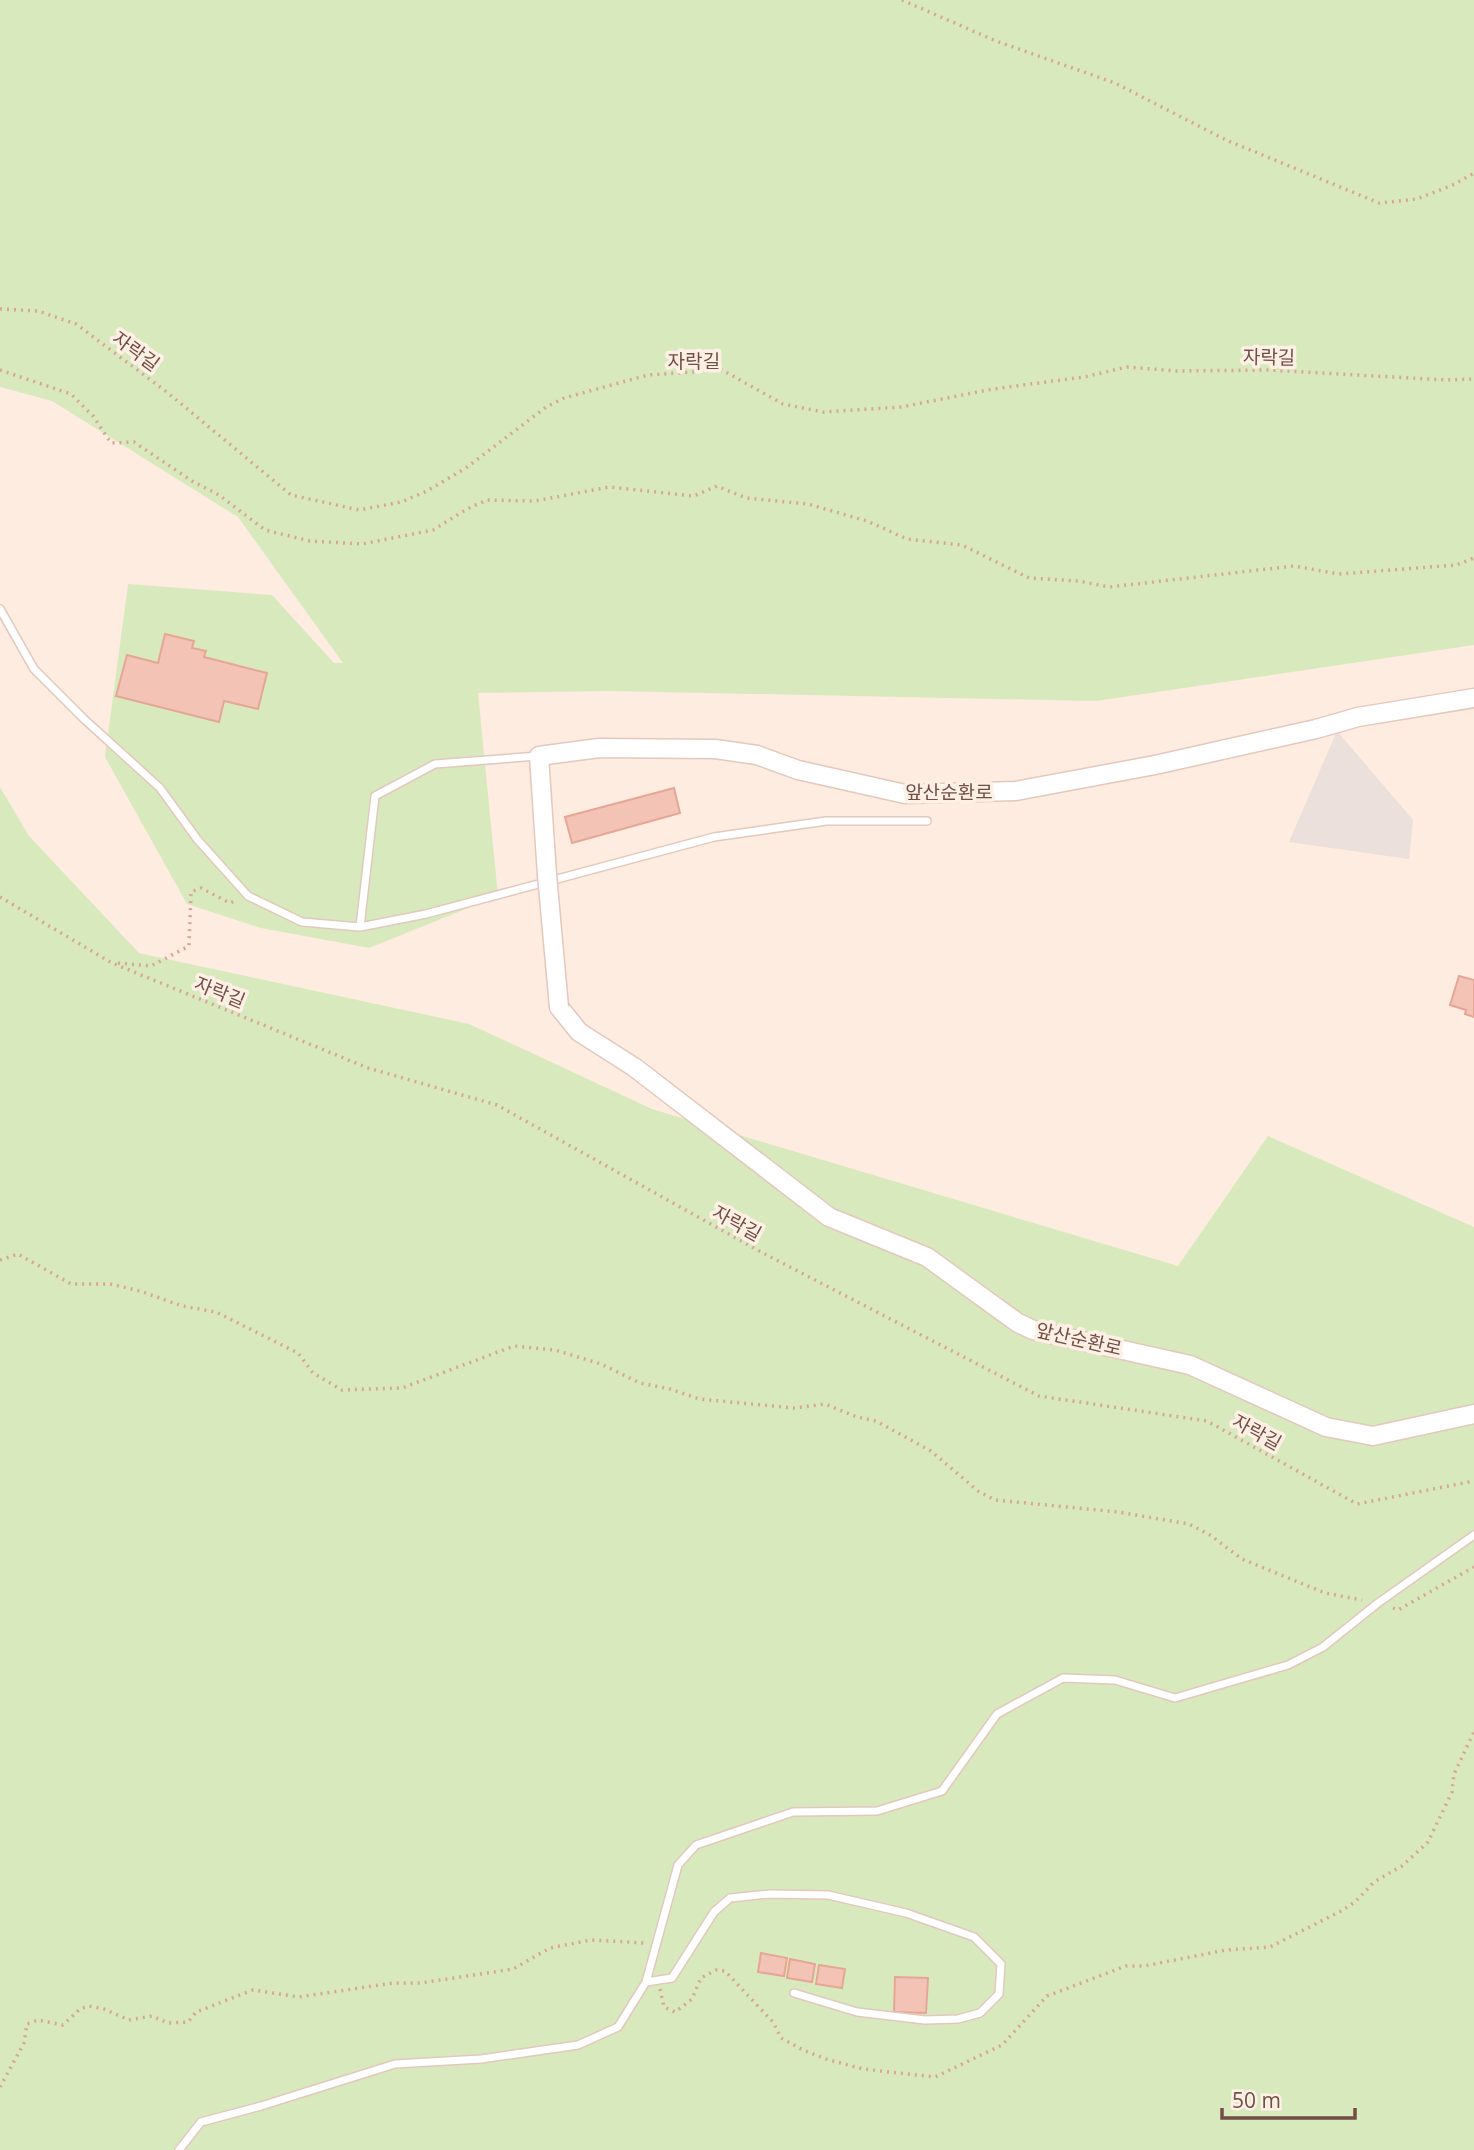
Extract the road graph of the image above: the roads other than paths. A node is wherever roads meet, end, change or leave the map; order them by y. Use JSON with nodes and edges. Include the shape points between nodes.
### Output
{"nodes":[{"id":1,"x":0,"y":608,"type":"edge"},
{"id":2,"x":1474,"y":698,"type":"edge"},
{"id":3,"x":539,"y":756,"type":"junction"},
{"id":4,"x":927,"y":821,"type":"dead end"},
{"id":5,"x":360,"y":928,"type":"junction"},
{"id":6,"x":1474,"y":1414,"type":"edge"},
{"id":7,"x":1474,"y":1535,"type":"edge"},
{"id":8,"x":646,"y":1982,"type":"junction"},
{"id":9,"x":794,"y":1993,"type":"dead end"},
{"id":10,"x":179,"y":2150,"type":"edge"}],
"edges":[{"from":1,"to":5,"type":"lane","via":[[34,669],[160,788],[197,839],[248,896],[302,922]]},
{"from":2,"to":3,"type":"street","name":"앞산순환로","via":[[1358,717],[1016,792],[905,794],[798,770],[757,754],[715,749],[600,748]]},
{"from":3,"to":5,"type":"lane","via":[[435,764],[375,796]]},
{"from":3,"to":6,"type":"street","name":"앞산순환로","bridge":true,"via":[[559,1007],[579,1032],[634,1067],[829,1217],[927,1256],[1033,1331],[1190,1365],[1326,1427],[1373,1436]]},
{"from":4,"to":5,"type":"lane","via":[[826,821],[714,837]]},
{"from":7,"to":8,"type":"lane","via":[[1323,1647],[1288,1665],[1175,1699],[1115,1680],[1063,1678],[997,1714],[942,1791],[877,1811],[793,1812],[696,1845],[678,1865]]},
{"from":8,"to":9,"type":"lane","via":[[672,1978],[714,1912],[730,1899],[770,1894],[828,1895],[906,1913],[974,1937],[1001,1964],[999,1994],[980,2013],[958,2020],[857,2012]]},
{"from":8,"to":10,"type":"lane","via":[[618,2027],[578,2045],[481,2059],[395,2064],[201,2122]]}]}
